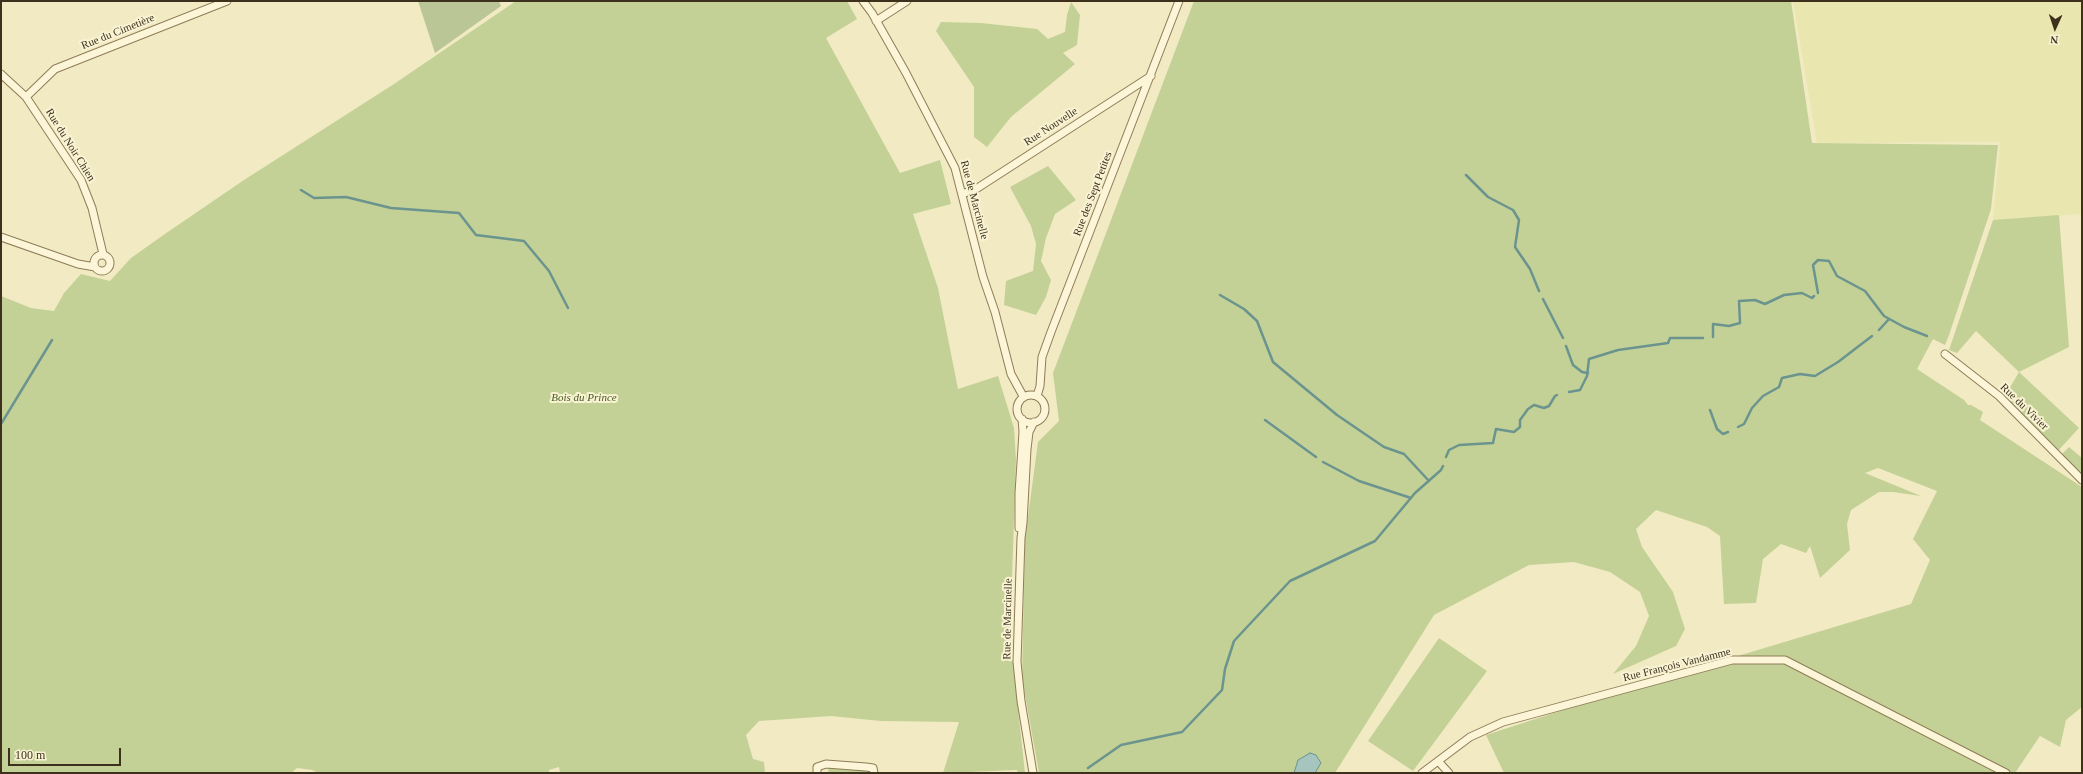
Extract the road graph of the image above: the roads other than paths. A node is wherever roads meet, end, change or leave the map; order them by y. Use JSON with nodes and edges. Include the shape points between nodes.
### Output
{"nodes":[{"id":1,"x":227,"y":1,"type":"edge"},
{"id":2,"x":863,"y":1,"type":"edge"},
{"id":3,"x":907,"y":1,"type":"edge"},
{"id":4,"x":1179,"y":1,"type":"edge"},
{"id":5,"x":876,"y":21,"type":"junction"},
{"id":6,"x":1,"y":74,"type":"edge"},
{"id":7,"x":1151,"y":76,"type":"junction"},
{"id":8,"x":26,"y":97,"type":"junction"},
{"id":9,"x":962,"y":194,"type":"junction"},
{"id":10,"x":1,"y":237,"type":"edge"},
{"id":11,"x":103,"y":254,"type":"junction"},
{"id":12,"x":95,"y":268,"type":"junction"},
{"id":13,"x":1945,"y":354,"type":"dead end"},
{"id":14,"x":1024,"y":396,"type":"junction"},
{"id":15,"x":1037,"y":396,"type":"junction"},
{"id":16,"x":1022,"y":419,"type":"junction"},
{"id":17,"x":1034,"y":422,"type":"junction"},
{"id":18,"x":2082,"y":480,"type":"edge"},
{"id":19,"x":1021,"y":538,"type":"junction"},
{"id":20,"x":1438,"y":761,"type":"junction"},
{"id":21,"x":817,"y":773,"type":"edge"},
{"id":22,"x":874,"y":773,"type":"edge"},
{"id":23,"x":1033,"y":773,"type":"edge"},
{"id":24,"x":1422,"y":773,"type":"edge"},
{"id":25,"x":1449,"y":773,"type":"edge"},
{"id":26,"x":2006,"y":773,"type":"edge"}],
"edges":[{"from":1,"to":8,"type":"street","name":"Rue du Cimetière","via":[[55,69]]},
{"from":2,"to":5,"type":"street","name":"Rue de Marcinelle"},
{"from":3,"to":5,"type":"street"},
{"from":4,"to":7,"type":"street","name":"Rue des Sept Petites"},
{"from":5,"to":9,"type":"street","name":"Rue de Marcinelle","via":[[952,160]]},
{"from":6,"to":8,"type":"street","name":"Rue du Noir Chien"},
{"from":7,"to":9,"type":"street","name":"Rue Nouvelle","via":[[976,189]]},
{"from":7,"to":15,"type":"street","name":"Rue des Sept Petites","via":[[1042,357]]},
{"from":8,"to":11,"type":"street","name":"Rue du Noir Chien","via":[[81,180],[92,208]]},
{"from":9,"to":14,"type":"street","name":"Rue de Marcinelle","via":[[1011,374]]},
{"from":10,"to":12,"type":"street"},
{"from":11,"to":12,"type":"street","via":[[94,259]]},
{"from":11,"to":12,"type":"street","name":"Rue du Noir Chien","via":[[109,257],[110,266],[104,271]]},
{"from":13,"to":18,"type":"street","name":"Rue du Vivier","via":[[1999,396]]},
{"from":14,"to":15,"type":"street"},
{"from":14,"to":16,"type":"street","name":"Rue de Marcinelle","via":[[1016,407]]},
{"from":15,"to":17,"type":"street","name":"Rue de Marcinelle","via":[[1045,410],[1041,418]]},
{"from":16,"to":17,"type":"street"},
{"from":16,"to":19,"type":"street","name":"Rue de Marcinelle","via":[[1019,522]]},
{"from":17,"to":19,"type":"street","name":"Rue de Marcinelle","via":[[1029,432],[1027,449]]},
{"from":19,"to":23,"type":"street","name":"Rue de Marcinelle","via":[[1018,662]]},
{"from":20,"to":24,"type":"street","name":"Rue François Vandamme"},
{"from":20,"to":25,"type":"street"},
{"from":20,"to":26,"type":"street","name":"Rue François Vandamme","via":[[1470,737],[1503,722],[1732,660],[1785,660]]},
{"from":21,"to":22,"type":"street","via":[[818,768],[826,764],[873,768]]}]}
